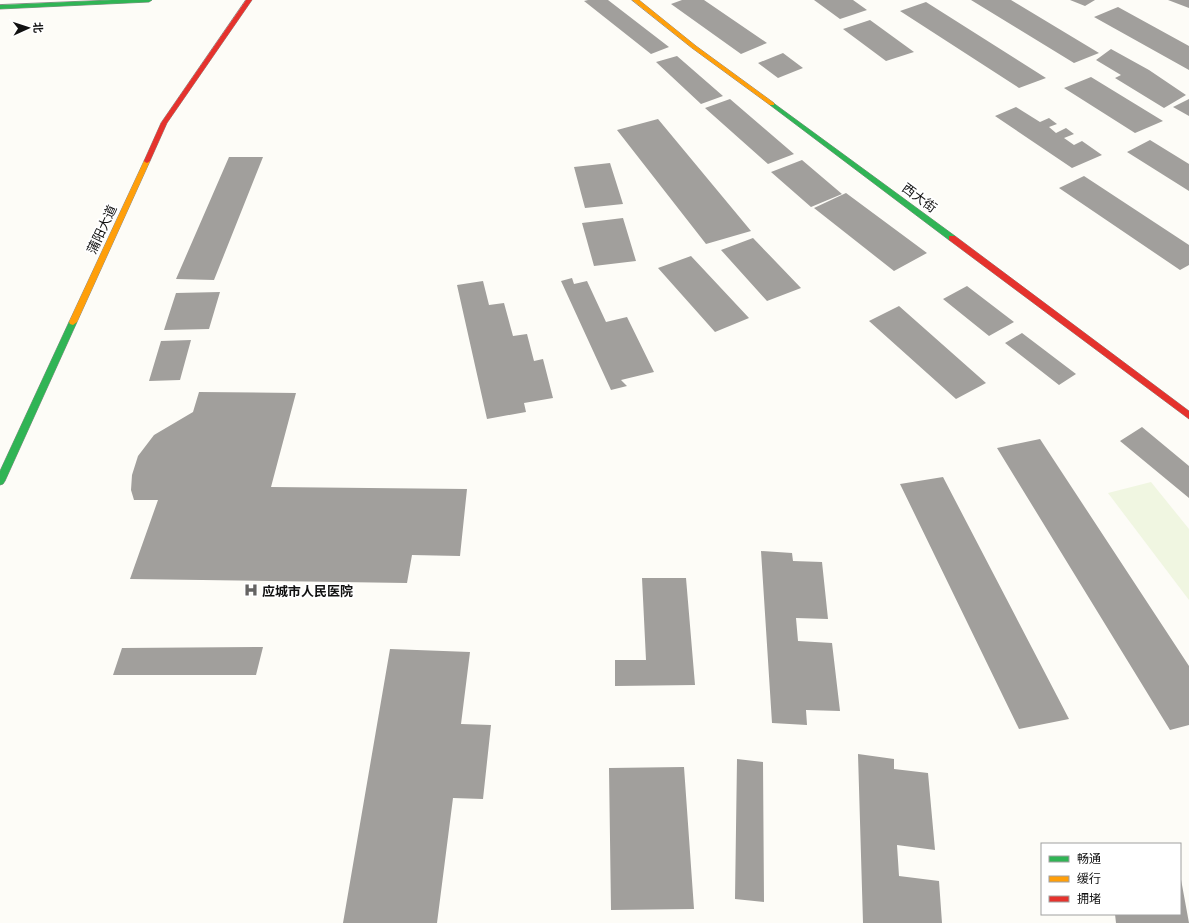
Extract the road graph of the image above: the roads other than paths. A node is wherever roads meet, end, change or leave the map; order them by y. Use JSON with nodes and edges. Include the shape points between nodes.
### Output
{"nodes":[{"id":1,"x":149,"y":0,"type":"edge"},
{"id":2,"x":249,"y":0,"type":"edge"},
{"id":3,"x":635,"y":0,"type":"edge"},
{"id":4,"x":0,"y":7,"type":"edge"},
{"id":5,"x":1189,"y":416,"type":"edge"},
{"id":6,"x":0,"y":481,"type":"edge"}],
"edges":[{"from":1,"to":4,"type":"street"},
{"from":2,"to":6,"type":"street","name":"蒲阳大道","via":[[164,123]]},
{"from":3,"to":5,"type":"street","name":"西大街","via":[[694,47]]}]}
